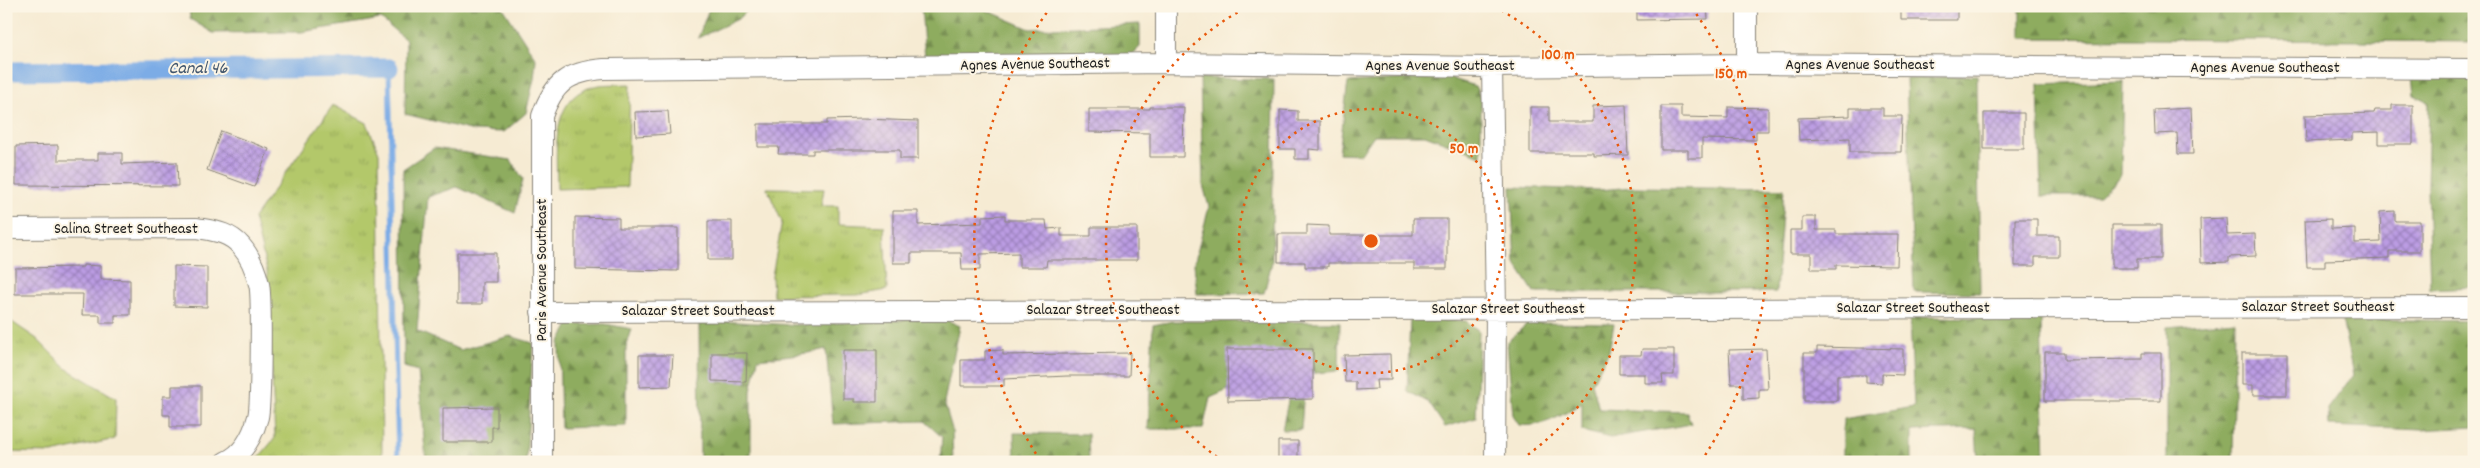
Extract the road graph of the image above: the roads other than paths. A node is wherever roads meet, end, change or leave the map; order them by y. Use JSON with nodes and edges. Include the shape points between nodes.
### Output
{"nodes":[{"id":1,"x":1166,"y":6,"type":"edge"},
{"id":2,"x":1747,"y":6,"type":"edge"},
{"id":3,"x":1166,"y":63,"type":"junction"},
{"id":4,"x":1747,"y":64,"type":"junction"},
{"id":5,"x":1492,"y":67,"type":"junction"},
{"id":6,"x":2474,"y":69,"type":"edge"},
{"id":7,"x":560,"y":83,"type":"joint"},
{"id":8,"x":6,"y":228,"type":"edge"},
{"id":9,"x":2474,"y":307,"type":"edge"},
{"id":10,"x":1496,"y":309,"type":"junction"},
{"id":11,"x":541,"y":312,"type":"junction"},
{"id":12,"x":225,"y":462,"type":"edge"},
{"id":13,"x":542,"y":462,"type":"edge"},
{"id":14,"x":1495,"y":462,"type":"edge"}],
"edges":[{"from":1,"to":3,"type":"street"},
{"from":2,"to":4,"type":"street"},
{"from":3,"to":5,"type":"street","name":"Agnes Avenue Southeast"},
{"from":3,"to":7,"type":"street","name":"Agnes Avenue Southeast","via":[[604,69],[581,71]]},
{"from":4,"to":5,"type":"street","name":"Agnes Avenue Southeast"},
{"from":4,"to":6,"type":"street","name":"Agnes Avenue Southeast"},
{"from":5,"to":10,"type":"street"},
{"from":7,"to":11,"type":"street","name":"Paris Avenue Southeast","via":[[550,95],[542,116]]},
{"from":8,"to":12,"type":"street","name":"Salina Street Southeast","via":[[197,228],[222,232],[241,246],[260,286],[258,416],[248,442],[234,459]]},
{"from":9,"to":10,"type":"street","name":"Salazar Street Southeast"},
{"from":10,"to":11,"type":"street","name":"Salazar Street Southeast"},
{"from":10,"to":14,"type":"street"},
{"from":11,"to":13,"type":"street","name":"Paris Avenue Southeast"}]}
